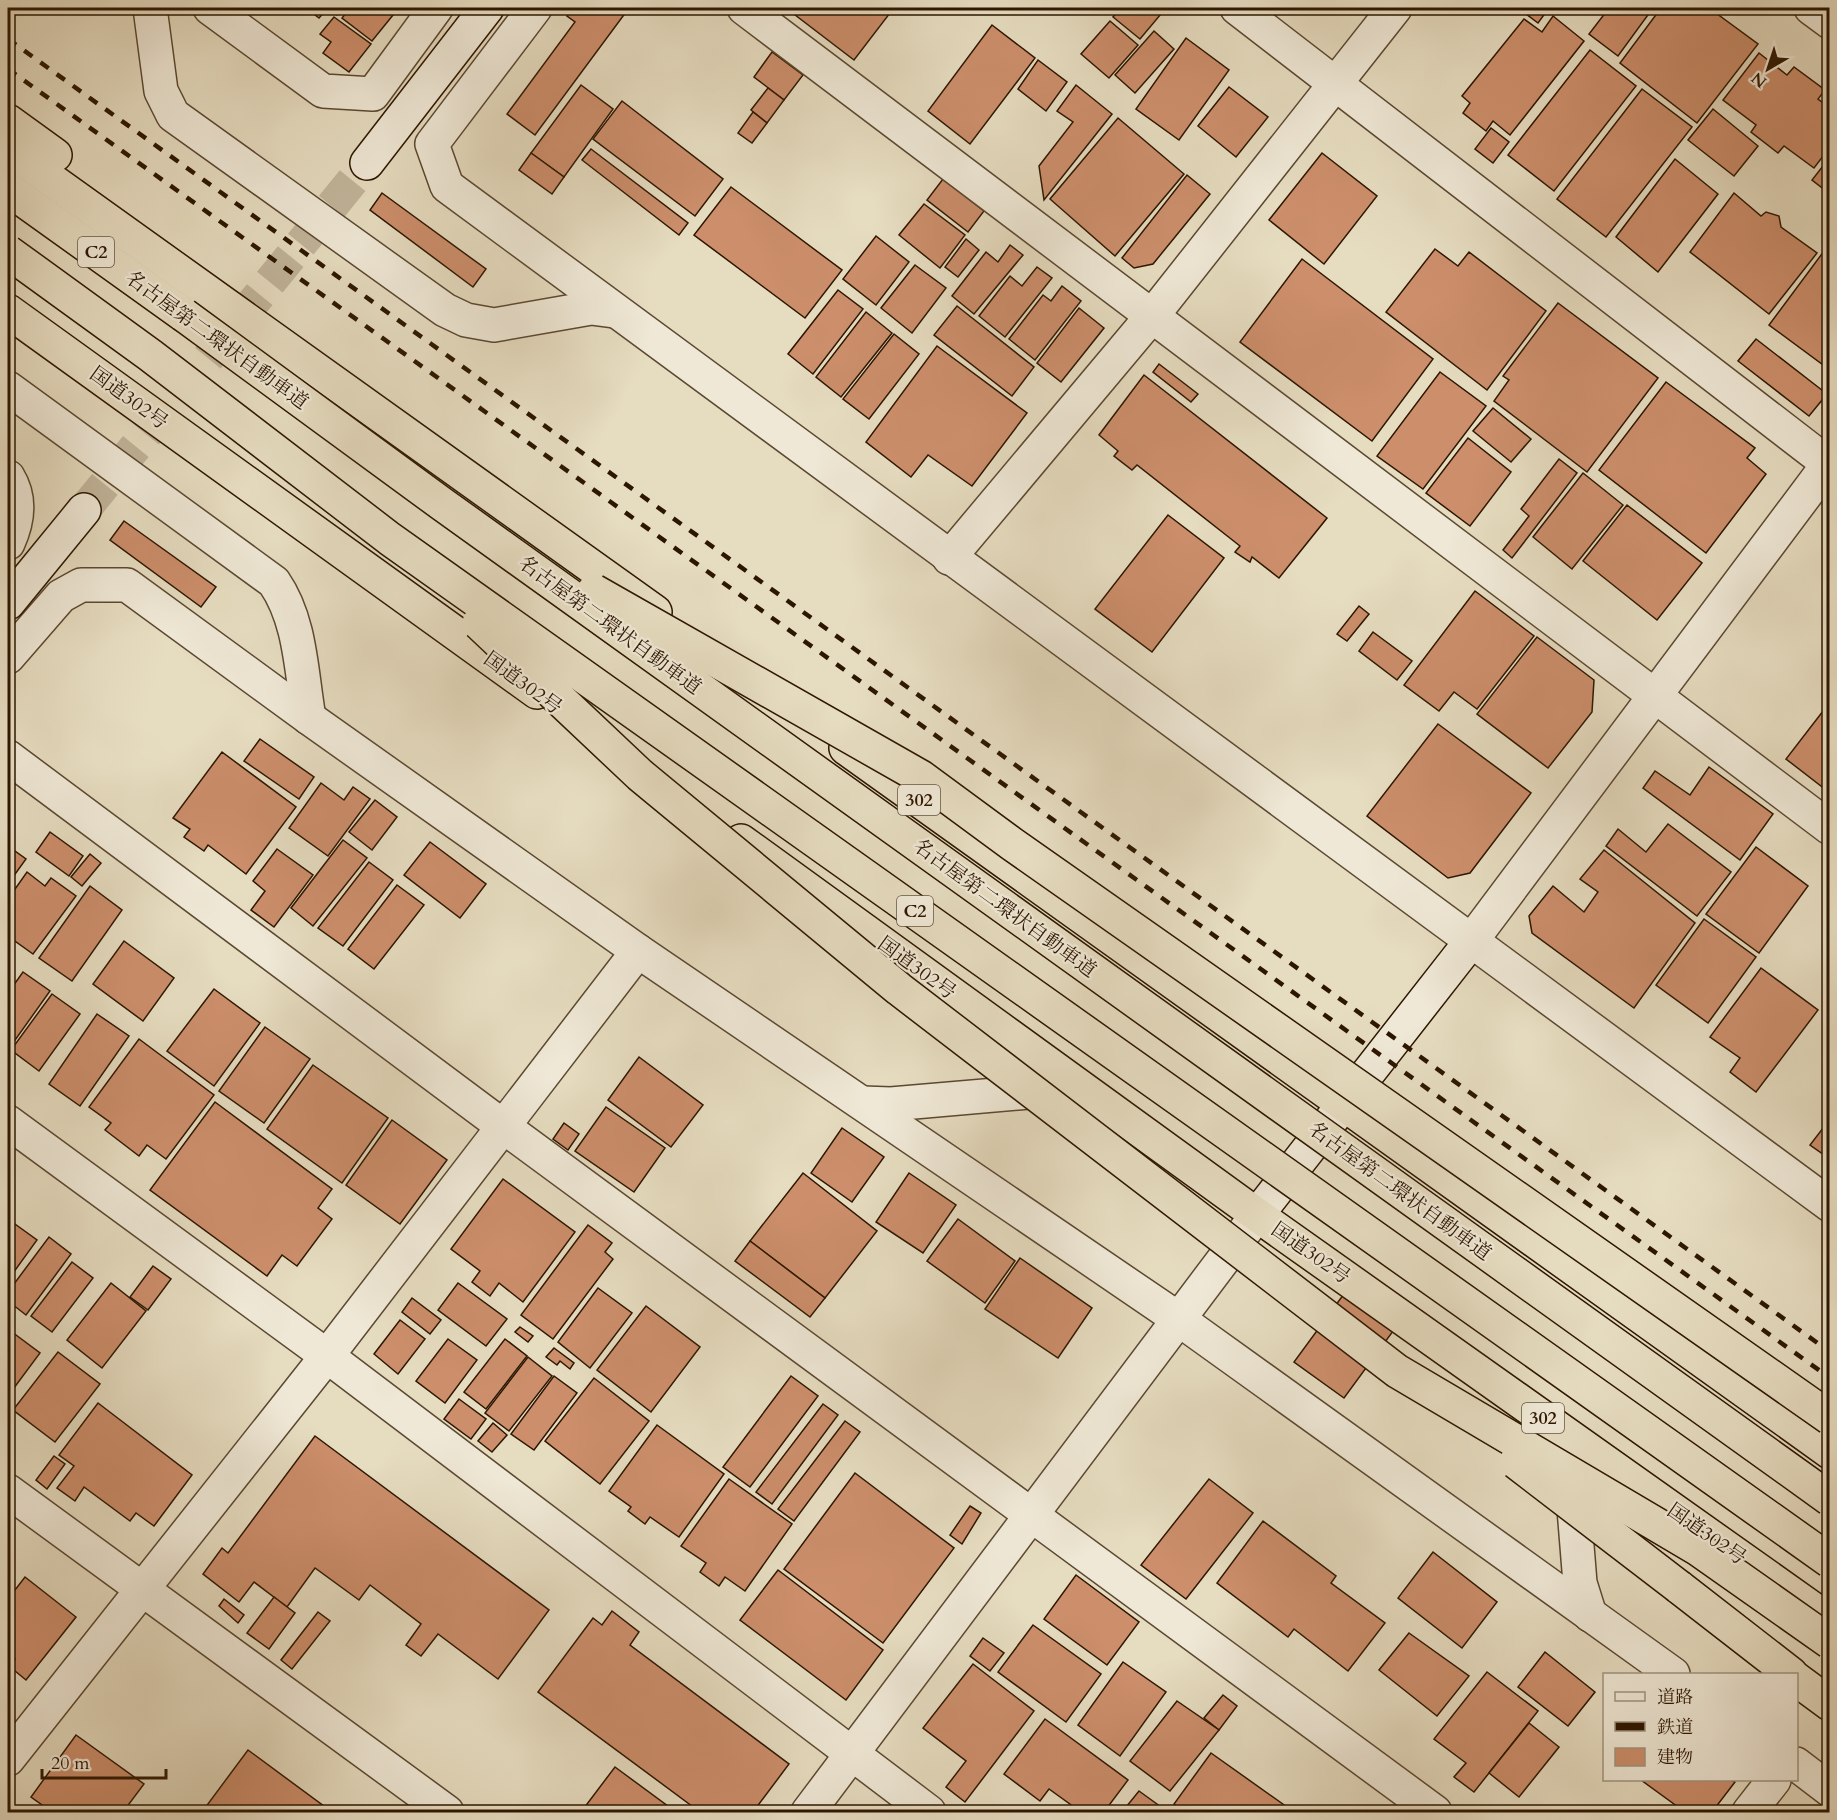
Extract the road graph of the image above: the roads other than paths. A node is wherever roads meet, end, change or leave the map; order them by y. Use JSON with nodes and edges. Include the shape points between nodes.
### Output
{"nodes":[{"id":1,"x":150,"y":8,"type":"edge"},
{"id":2,"x":210,"y":8,"type":"edge"},
{"id":3,"x":436,"y":8,"type":"edge"},
{"id":4,"x":488,"y":8,"type":"edge"},
{"id":5,"x":536,"y":8,"type":"edge"},
{"id":6,"x":744,"y":8,"type":"edge"},
{"id":7,"x":1237,"y":8,"type":"edge"},
{"id":8,"x":1395,"y":8,"type":"edge"},
{"id":9,"x":1811,"y":8,"type":"edge"},
{"id":10,"x":1830,"y":22,"type":"edge"},
{"id":11,"x":1334,"y":84,"type":"junction"},
{"id":12,"x":8,"y":121,"type":"edge"},
{"id":13,"x":8,"y":149,"type":"edge"},
{"id":14,"x":367,"y":163,"type":"tunnel mouth"},
{"id":15,"x":8,"y":189,"type":"edge"},
{"id":16,"x":8,"y":252,"type":"edge"},
{"id":17,"x":614,"y":310,"type":"junction"},
{"id":18,"x":8,"y":311,"type":"edge"},
{"id":19,"x":1152,"y":316,"type":"junction"},
{"id":20,"x":8,"y":331,"type":"edge"},
{"id":21,"x":8,"y":388,"type":"edge"},
{"id":22,"x":1829,"y":464,"type":"edge"},
{"id":23,"x":462,"y":474,"type":"junction"},
{"id":24,"x":8,"y":477,"type":"edge"},
{"id":25,"x":442,"y":504,"type":"junction"},
{"id":26,"x":84,"y":510,"type":"tunnel mouth"},
{"id":27,"x":390,"y":539,"type":"junction"},
{"id":28,"x":8,"y":543,"type":"edge"},
{"id":29,"x":949,"y":558,"type":"junction"},
{"id":30,"x":8,"y":603,"type":"edge"},
{"id":31,"x":465,"y":640,"type":"junction"},
{"id":32,"x":8,"y":657,"type":"edge"},
{"id":33,"x":1656,"y":695,"type":"junction"},
{"id":34,"x":309,"y":718,"type":"junction"},
{"id":35,"x":8,"y":757,"type":"edge"},
{"id":36,"x":1830,"y":828,"type":"edge"},
{"id":37,"x":1472,"y":940,"type":"junction"},
{"id":38,"x":638,"y":951,"type":"junction"},
{"id":39,"x":1080,"y":1087,"type":"junction"},
{"id":40,"x":861,"y":1103,"type":"junction"},
{"id":41,"x":1343,"y":1103,"type":"junction"},
{"id":42,"x":8,"y":1122,"type":"edge"},
{"id":43,"x":504,"y":1127,"type":"junction"},
{"id":44,"x":1830,"y":1205,"type":"edge"},
{"id":45,"x":1257,"y":1215,"type":"junction"},
{"id":46,"x":1177,"y":1318,"type":"junction"},
{"id":47,"x":327,"y":1356,"type":"junction"},
{"id":48,"x":1396,"y":1371,"type":"junction"},
{"id":49,"x":1568,"y":1436,"type":"junction"},
{"id":50,"x":1823,"y":1436,"type":"edge"},
{"id":51,"x":8,"y":1491,"type":"edge"},
{"id":52,"x":1830,"y":1499,"type":"edge"},
{"id":53,"x":1031,"y":1516,"type":"junction"},
{"id":54,"x":1722,"y":1543,"type":"junction"},
{"id":55,"x":1830,"y":1561,"type":"edge"},
{"id":56,"x":141,"y":1588,"type":"junction"},
{"id":57,"x":1590,"y":1615,"type":"junction"},
{"id":58,"x":1830,"y":1621,"type":"edge"},
{"id":59,"x":1830,"y":1633,"type":"edge"},
{"id":60,"x":1830,"y":1642,"type":"edge"},
{"id":61,"x":1672,"y":1673,"type":"edge"},
{"id":62,"x":1790,"y":1673,"type":"edge"},
{"id":63,"x":1798,"y":1680,"type":"edge"},
{"id":64,"x":1830,"y":1704,"type":"edge"},
{"id":65,"x":852,"y":1756,"type":"junction"},
{"id":66,"x":8,"y":1759,"type":"edge"},
{"id":67,"x":1798,"y":1765,"type":"edge"},
{"id":68,"x":1772,"y":1781,"type":"edge"},
{"id":69,"x":1830,"y":1790,"type":"edge"},
{"id":70,"x":447,"y":1812,"type":"edge"},
{"id":71,"x":808,"y":1812,"type":"edge"},
{"id":72,"x":929,"y":1812,"type":"edge"},
{"id":73,"x":1435,"y":1812,"type":"edge"},
{"id":74,"x":1749,"y":1812,"type":"edge"}],
"edges":[{"from":1,"to":17,"type":"street","via":[[156,68],[174,115],[445,310],[466,320],[494,325],[591,308]]},
{"from":2,"to":3,"type":"street","via":[[323,91],[373,94]]},
{"from":4,"to":14,"type":"street"},
{"from":5,"to":17,"type":"street","via":[[432,144],[447,186]]},
{"from":6,"to":19,"type":"street"},
{"from":7,"to":11,"type":"street"},
{"from":8,"to":11,"type":"street"},
{"from":9,"to":10,"type":"street"},
{"from":11,"to":19,"type":"street"},
{"from":11,"to":22,"type":"street"},
{"from":12,"to":23,"type":"highway","via":[[278,314]]},
{"from":13,"to":23,"type":"highway","number":"302"},
{"from":15,"to":25,"type":"highway","name":"名古屋第二環状自動車道","number":"C2","bridge":true},
{"from":16,"to":27,"type":"highway","number":"C2","bridge":true},
{"from":17,"to":29,"type":"street"},
{"from":18,"to":31,"type":"highway","name":"国道302号","number":"302"},
{"from":19,"to":29,"type":"street"},
{"from":19,"to":33,"type":"street"},
{"from":20,"to":31,"type":"highway","via":[[238,497]]},
{"from":21,"to":34,"type":"street","via":[[274,582],[292,617]]},
{"from":22,"to":33,"type":"street"},
{"from":23,"to":41,"type":"highway","number":"302"},
{"from":24,"to":28,"type":"street","via":[[18,501]]},
{"from":25,"to":50,"type":"highway","bridge":true,"via":[[921,777]]},
{"from":25,"to":52,"type":"highway","name":"名古屋第二環状自動車道","number":"C2","bridge":true},
{"from":26,"to":30,"type":"street"},
{"from":27,"to":48,"type":"highway","bridge":true,"via":[[640,775],[862,958]]},
{"from":27,"to":55,"type":"highway","number":"C2","bridge":true},
{"from":29,"to":37,"type":"street"},
{"from":31,"to":39,"type":"highway","name":"国道302号","number":"302"},
{"from":32,"to":34,"type":"street","via":[[61,596],[81,585],[127,585]]},
{"from":33,"to":36,"type":"street"},
{"from":33,"to":37,"type":"street"},
{"from":34,"to":38,"type":"street"},
{"from":35,"to":43,"type":"street"},
{"from":37,"to":41,"type":"street"},
{"from":37,"to":44,"type":"street"},
{"from":38,"to":40,"type":"street"},
{"from":38,"to":43,"type":"street"},
{"from":39,"to":40,"type":"street","via":[[891,1104]]},
{"from":39,"to":45,"type":"highway","name":"国道302号","number":"302"},
{"from":40,"to":46,"type":"street"},
{"from":41,"to":45,"type":"street"},
{"from":41,"to":50,"type":"highway","number":"302"},
{"from":42,"to":47,"type":"street"},
{"from":43,"to":47,"type":"street"},
{"from":43,"to":53,"type":"street"},
{"from":45,"to":46,"type":"street"},
{"from":45,"to":49,"type":"highway","name":"国道302号","number":"302"},
{"from":46,"to":53,"type":"street"},
{"from":46,"to":57,"type":"street"},
{"from":47,"to":56,"type":"street"},
{"from":47,"to":65,"type":"street"},
{"from":48,"to":60,"type":"highway","bridge":true,"via":[[1698,1549]]},
{"from":48,"to":62,"type":"highway","bridge":true},
{"from":49,"to":54,"type":"highway","name":"国道302号","number":"302"},
{"from":49,"to":57,"type":"street","via":[[1580,1583]]},
{"from":51,"to":56,"type":"street"},
{"from":53,"to":65,"type":"street"},
{"from":53,"to":73,"type":"street"},
{"from":54,"to":58,"type":"highway","name":"国道302号","number":"302"},
{"from":54,"to":59,"type":"highway"},
{"from":56,"to":66,"type":"street"},
{"from":56,"to":70,"type":"street"},
{"from":57,"to":61,"type":"street"},
{"from":63,"to":64,"type":"highway"},
{"from":65,"to":71,"type":"street"},
{"from":65,"to":72,"type":"street"},
{"from":67,"to":69,"type":"street"},
{"from":68,"to":74,"type":"street"}]}
